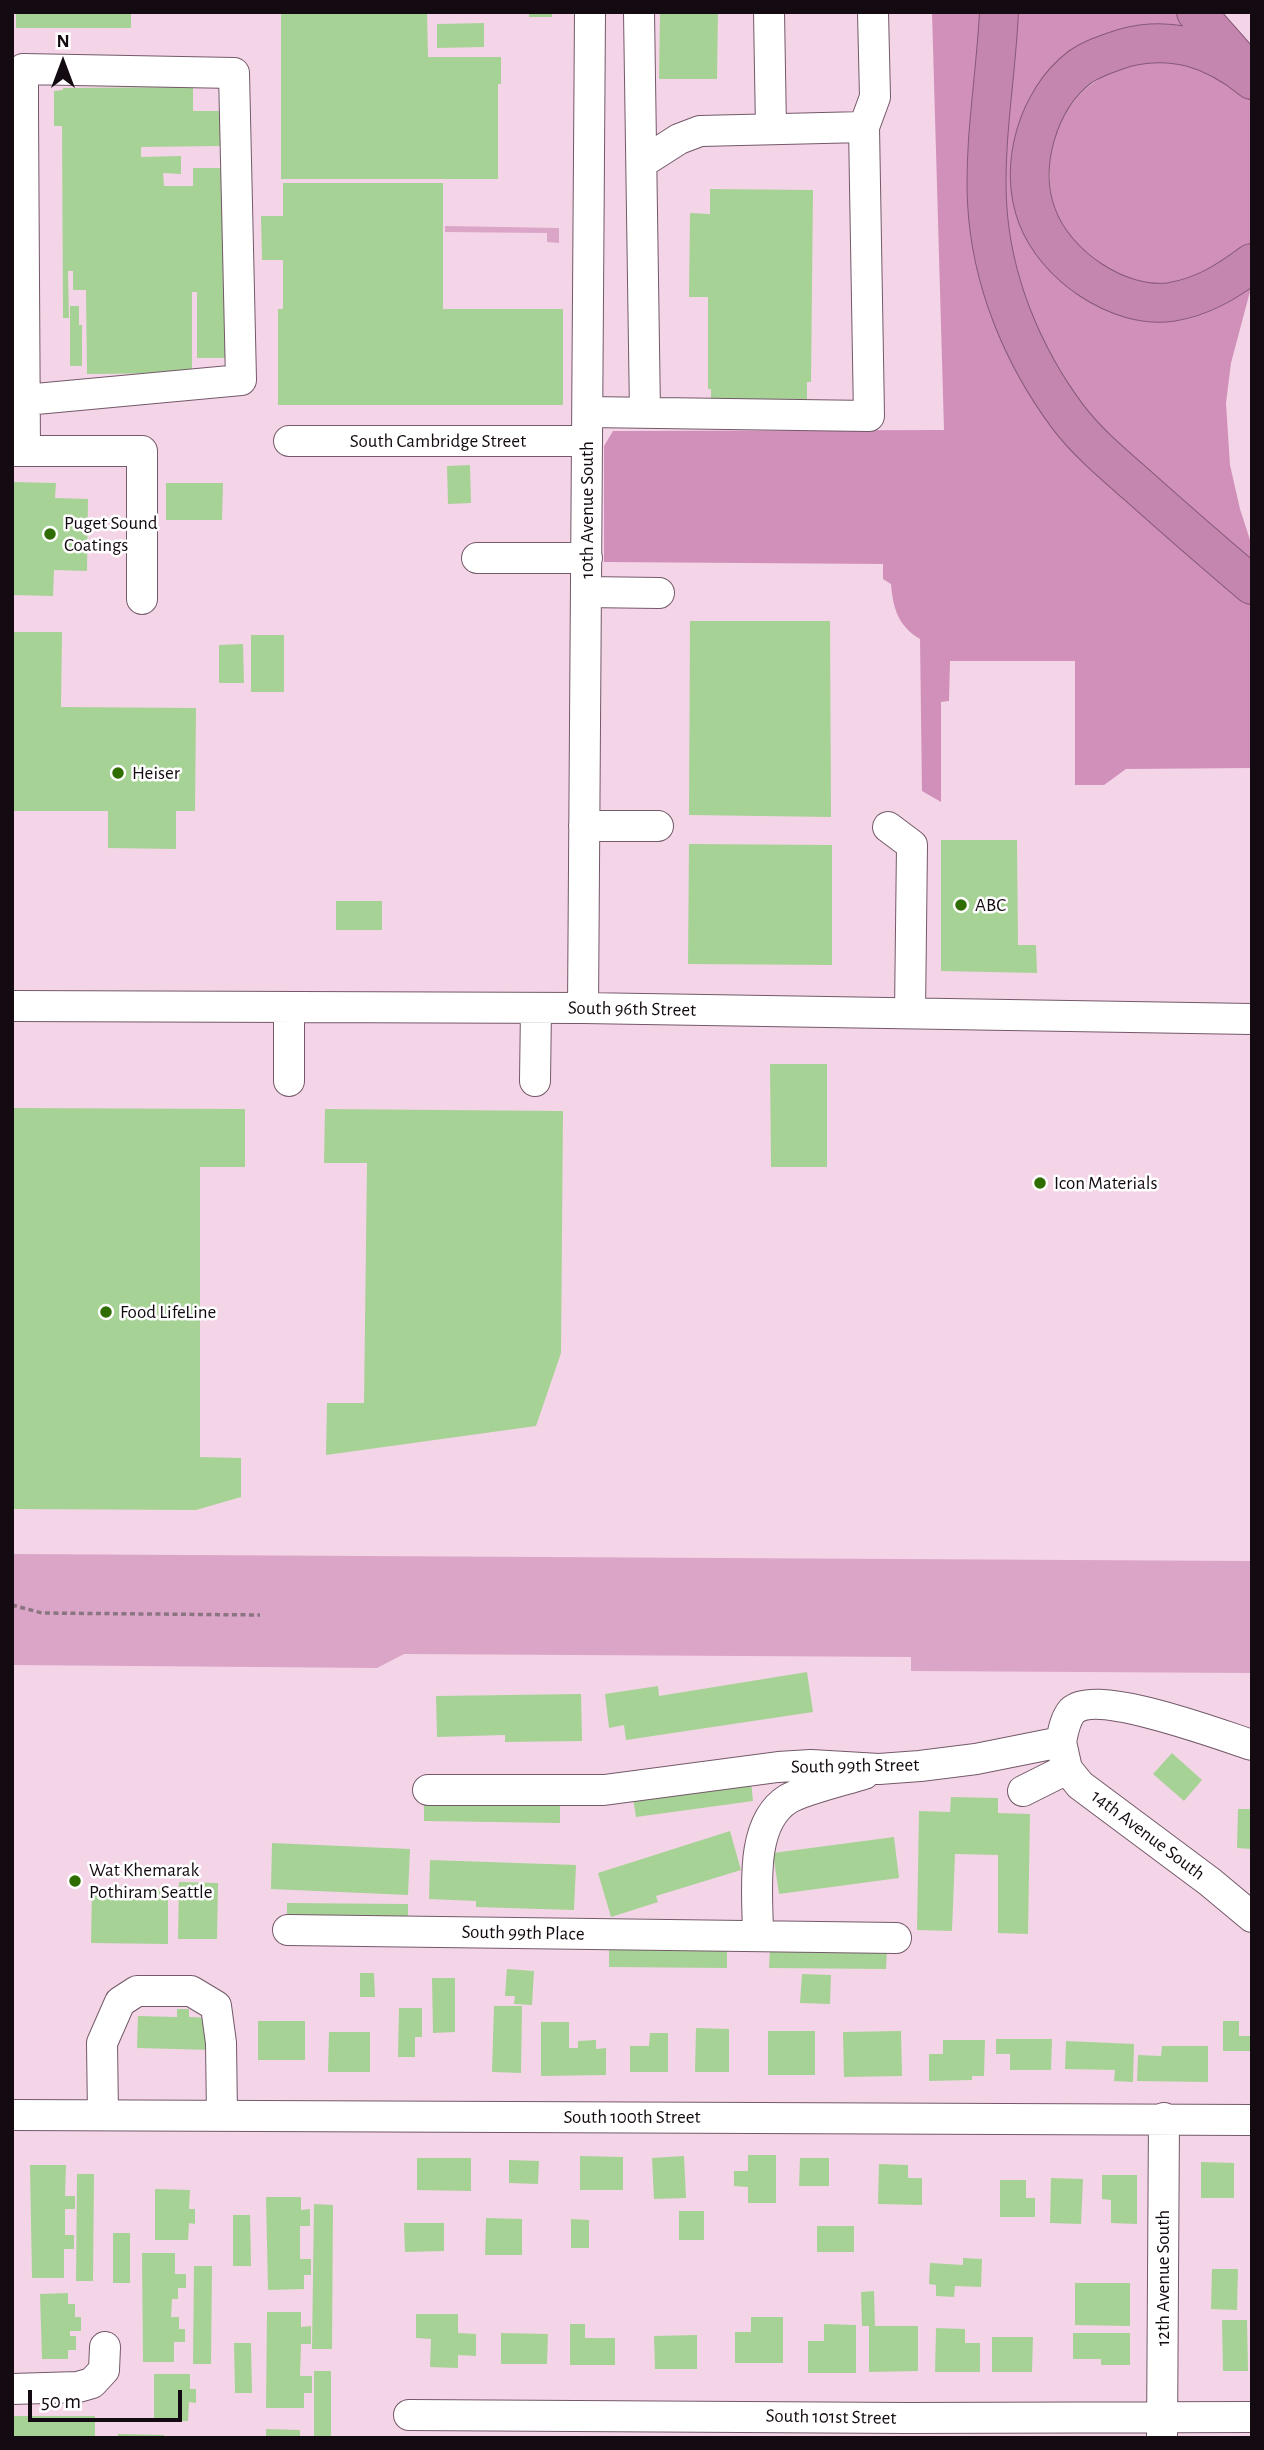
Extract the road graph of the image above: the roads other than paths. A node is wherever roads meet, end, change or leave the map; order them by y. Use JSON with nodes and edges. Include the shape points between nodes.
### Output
{"nodes":[{"id":1,"x":590,"y":12,"type":"edge"},
{"id":2,"x":639,"y":12,"type":"edge"},
{"id":3,"x":769,"y":12,"type":"edge"},
{"id":4,"x":873,"y":12,"type":"edge"},
{"id":5,"x":999,"y":12,"type":"edge"},
{"id":6,"x":1196,"y":12,"type":"edge"},
{"id":7,"x":1252,"y":74,"type":"edge"},
{"id":8,"x":1252,"y":80,"type":"edge"},
{"id":9,"x":18,"y":110,"type":"edge"},
{"id":10,"x":864,"y":127,"type":"junction"},
{"id":11,"x":771,"y":129,"type":"junction"},
{"id":12,"x":643,"y":162,"type":"junction"},
{"id":13,"x":1252,"y":263,"type":"edge"},
{"id":14,"x":25,"y":400,"type":"junction"},
{"id":15,"x":645,"y":413,"type":"junction"},
{"id":16,"x":588,"y":427,"type":"junction"},
{"id":17,"x":289,"y":441,"type":"dead end"},
{"id":18,"x":19,"y":452,"type":"edge"},
{"id":19,"x":477,"y":558,"type":"dead end"},
{"id":20,"x":587,"y":558,"type":"junction"},
{"id":21,"x":1252,"y":585,"type":"edge"},
{"id":22,"x":586,"y":592,"type":"junction"},
{"id":23,"x":659,"y":593,"type":"dead end"},
{"id":24,"x":142,"y":600,"type":"dead end"},
{"id":25,"x":584,"y":826,"type":"junction"},
{"id":26,"x":658,"y":826,"type":"dead end"},
{"id":27,"x":888,"y":827,"type":"dead end"},
{"id":28,"x":12,"y":1006,"type":"edge"},
{"id":29,"x":289,"y":1007,"type":"junction"},
{"id":30,"x":536,"y":1008,"type":"junction"},
{"id":31,"x":583,"y":1008,"type":"junction"},
{"id":32,"x":910,"y":1013,"type":"junction"},
{"id":33,"x":1252,"y":1019,"type":"edge"},
{"id":34,"x":289,"y":1081,"type":"dead end"},
{"id":35,"x":535,"y":1081,"type":"dead end"},
{"id":36,"x":1252,"y":1745,"type":"edge"},
{"id":37,"x":1064,"y":1755,"type":"junction"},
{"id":38,"x":879,"y":1769,"type":"junction"},
{"id":39,"x":428,"y":1790,"type":"dead end"},
{"id":40,"x":1023,"y":1791,"type":"dead end"},
{"id":41,"x":1252,"y":1917,"type":"edge"},
{"id":42,"x":288,"y":1930,"type":"dead end"},
{"id":43,"x":758,"y":1936,"type":"junction"},
{"id":44,"x":896,"y":1938,"type":"dead end"},
{"id":45,"x":12,"y":2115,"type":"edge"},
{"id":46,"x":103,"y":2115,"type":"junction"},
{"id":47,"x":222,"y":2116,"type":"junction"},
{"id":48,"x":1164,"y":2119,"type":"junction"},
{"id":49,"x":1252,"y":2120,"type":"edge"},
{"id":50,"x":104,"y":2347,"type":"dead end"},
{"id":51,"x":12,"y":2389,"type":"edge"},
{"id":52,"x":409,"y":2414,"type":"dead end"},
{"id":53,"x":1252,"y":2417,"type":"edge"},
{"id":54,"x":1162,"y":2427,"type":"edge"},
{"id":55,"x":907,"y":2428,"type":"edge"}],
"edges":[{"from":1,"to":16,"type":"street","name":"10th Avenue South"},
{"from":2,"to":12,"type":"street"},
{"from":3,"to":11,"type":"street"},
{"from":4,"to":10,"type":"street","via":[[875,97]]},
{"from":5,"to":21,"type":"highway","via":[[986,160],[989,229],[1007,307],[1025,348],[1069,418],[1098,450]]},
{"from":6,"to":7,"type":"highway"},
{"from":8,"to":13,"type":"highway","via":[[1230,62],[1180,45],[1132,46],[1105,54],[1080,67],[1049,104],[1036,132],[1031,163],[1037,215],[1048,238],[1081,274],[1108,289],[1138,299],[1169,302],[1199,295]]},
{"from":9,"to":14,"type":"street"},
{"from":9,"to":14,"type":"street","via":[[23,69],[234,73],[241,380]]},
{"from":10,"to":11,"type":"street"},
{"from":10,"to":15,"type":"street","name":"South Cambridge Street","via":[[869,416]]},
{"from":11,"to":12,"type":"street","via":[[700,131]]},
{"from":12,"to":15,"type":"street"},
{"from":14,"to":18,"type":"street"},
{"from":15,"to":16,"type":"street","name":"South Cambridge Street"},
{"from":16,"to":17,"type":"street","name":"South Cambridge Street"},
{"from":16,"to":20,"type":"street","name":"10th Avenue South"},
{"from":18,"to":24,"type":"street","via":[[142,451]]},
{"from":19,"to":20,"type":"street"},
{"from":20,"to":22,"type":"street","name":"10th Avenue South"},
{"from":22,"to":23,"type":"street"},
{"from":22,"to":25,"type":"street","name":"10th Avenue South"},
{"from":25,"to":26,"type":"street"},
{"from":25,"to":31,"type":"street","name":"10th Avenue South"},
{"from":27,"to":32,"type":"street","via":[[912,845]]},
{"from":28,"to":29,"type":"street","name":"South 96th Street"},
{"from":29,"to":30,"type":"street","name":"South 96th Street"},
{"from":29,"to":34,"type":"street"},
{"from":30,"to":31,"type":"street","name":"South 96th Street"},
{"from":30,"to":35,"type":"street"},
{"from":31,"to":32,"type":"street","name":"South 96th Street"},
{"from":32,"to":33,"type":"street","name":"South 96th Street"},
{"from":36,"to":37,"type":"street","via":[[1150,1713],[1084,1705],[1072,1711],[1065,1723]]},
{"from":37,"to":38,"type":"street","name":"South 99th Street"},
{"from":37,"to":40,"type":"street"},
{"from":37,"to":41,"type":"street","name":"14th Avenue South","via":[[1080,1785]]},
{"from":38,"to":39,"type":"street","name":"South 99th Street","via":[[778,1767],[604,1790]]},
{"from":38,"to":43,"type":"street","via":[[788,1799],[774,1812],[759,1843]]},
{"from":42,"to":43,"type":"street","name":"South 99th Place"},
{"from":43,"to":44,"type":"street","name":"South 99th Place"},
{"from":45,"to":46,"type":"street","name":"South 100th Street"},
{"from":46,"to":47,"type":"street","name":"South 100th Street"},
{"from":46,"to":47,"type":"street","via":[[102,2043],[120,2002],[137,1991],[191,1991],[216,2006]]},
{"from":47,"to":48,"type":"street","name":"South 100th Street"},
{"from":48,"to":49,"type":"street","name":"South 100th Street"},
{"from":48,"to":54,"type":"street","name":"12th Avenue South"},
{"from":50,"to":51,"type":"street","via":[[104,2370],[92,2384]]},
{"from":52,"to":55,"type":"street","name":"South 101st Street"},
{"from":53,"to":54,"type":"street","name":"South 101st Street"},
{"from":54,"to":55,"type":"street","name":"South 101st Street"}]}
